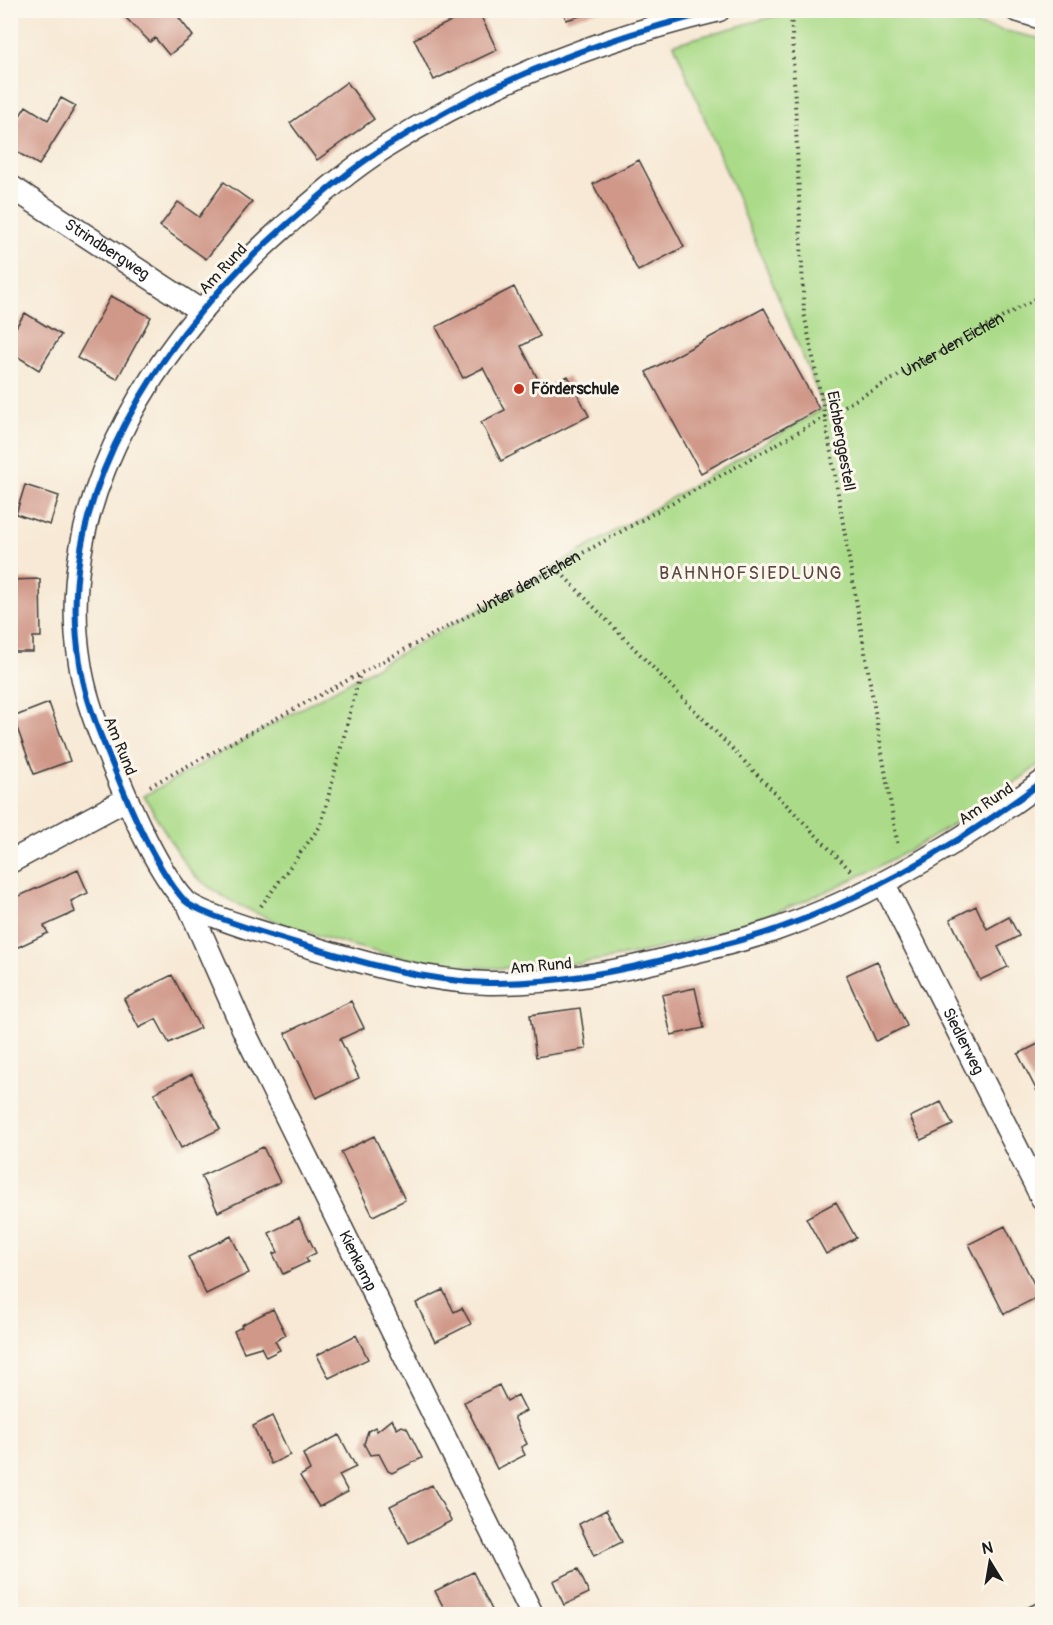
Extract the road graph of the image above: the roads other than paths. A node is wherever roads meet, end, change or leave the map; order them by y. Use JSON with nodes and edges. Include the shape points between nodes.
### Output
{"nodes":[{"id":1,"x":719,"y":10,"type":"edge"},
{"id":2,"x":1016,"y":10,"type":"edge"},
{"id":3,"x":1042,"y":18,"type":"edge"},
{"id":4,"x":10,"y":186,"type":"edge"},
{"id":5,"x":201,"y":311,"type":"junction"},
{"id":6,"x":1042,"y":782,"type":"edge"},
{"id":7,"x":127,"y":799,"type":"junction"},
{"id":8,"x":10,"y":862,"type":"edge"},
{"id":9,"x":884,"y":884,"type":"junction"},
{"id":10,"x":189,"y":906,"type":"junction"},
{"id":11,"x":1042,"y":1198,"type":"edge"},
{"id":12,"x":1042,"y":1607,"type":"edge"},
{"id":13,"x":532,"y":1614,"type":"edge"},
{"id":14,"x":1027,"y":1614,"type":"edge"}],
"edges":[{"from":1,"to":5,"type":"street","name":"Am Rund","via":[[664,23],[575,53],[527,73],[385,147],[273,237]]},
{"from":2,"to":3,"type":"street"},
{"from":4,"to":5,"type":"street","name":"Strindbergweg"},
{"from":5,"to":7,"type":"street","name":"Am Rund","via":[[160,365],[125,427],[99,483],[82,546],[76,609],[79,662],[93,715]]},
{"from":6,"to":9,"type":"street","name":"Am Rund","via":[[939,853]]},
{"from":7,"to":8,"type":"street"},
{"from":7,"to":10,"type":"street","name":"Am Rund","via":[[167,875]]},
{"from":9,"to":10,"type":"street","name":"Am Rund","via":[[778,929],[635,968],[562,979],[489,983],[400,972]]},
{"from":9,"to":11,"type":"street","name":"Siedlerweg"},
{"from":10,"to":13,"type":"street","name":"Kienkamp","via":[[250,1044]]},
{"from":12,"to":14,"type":"lane"}]}
